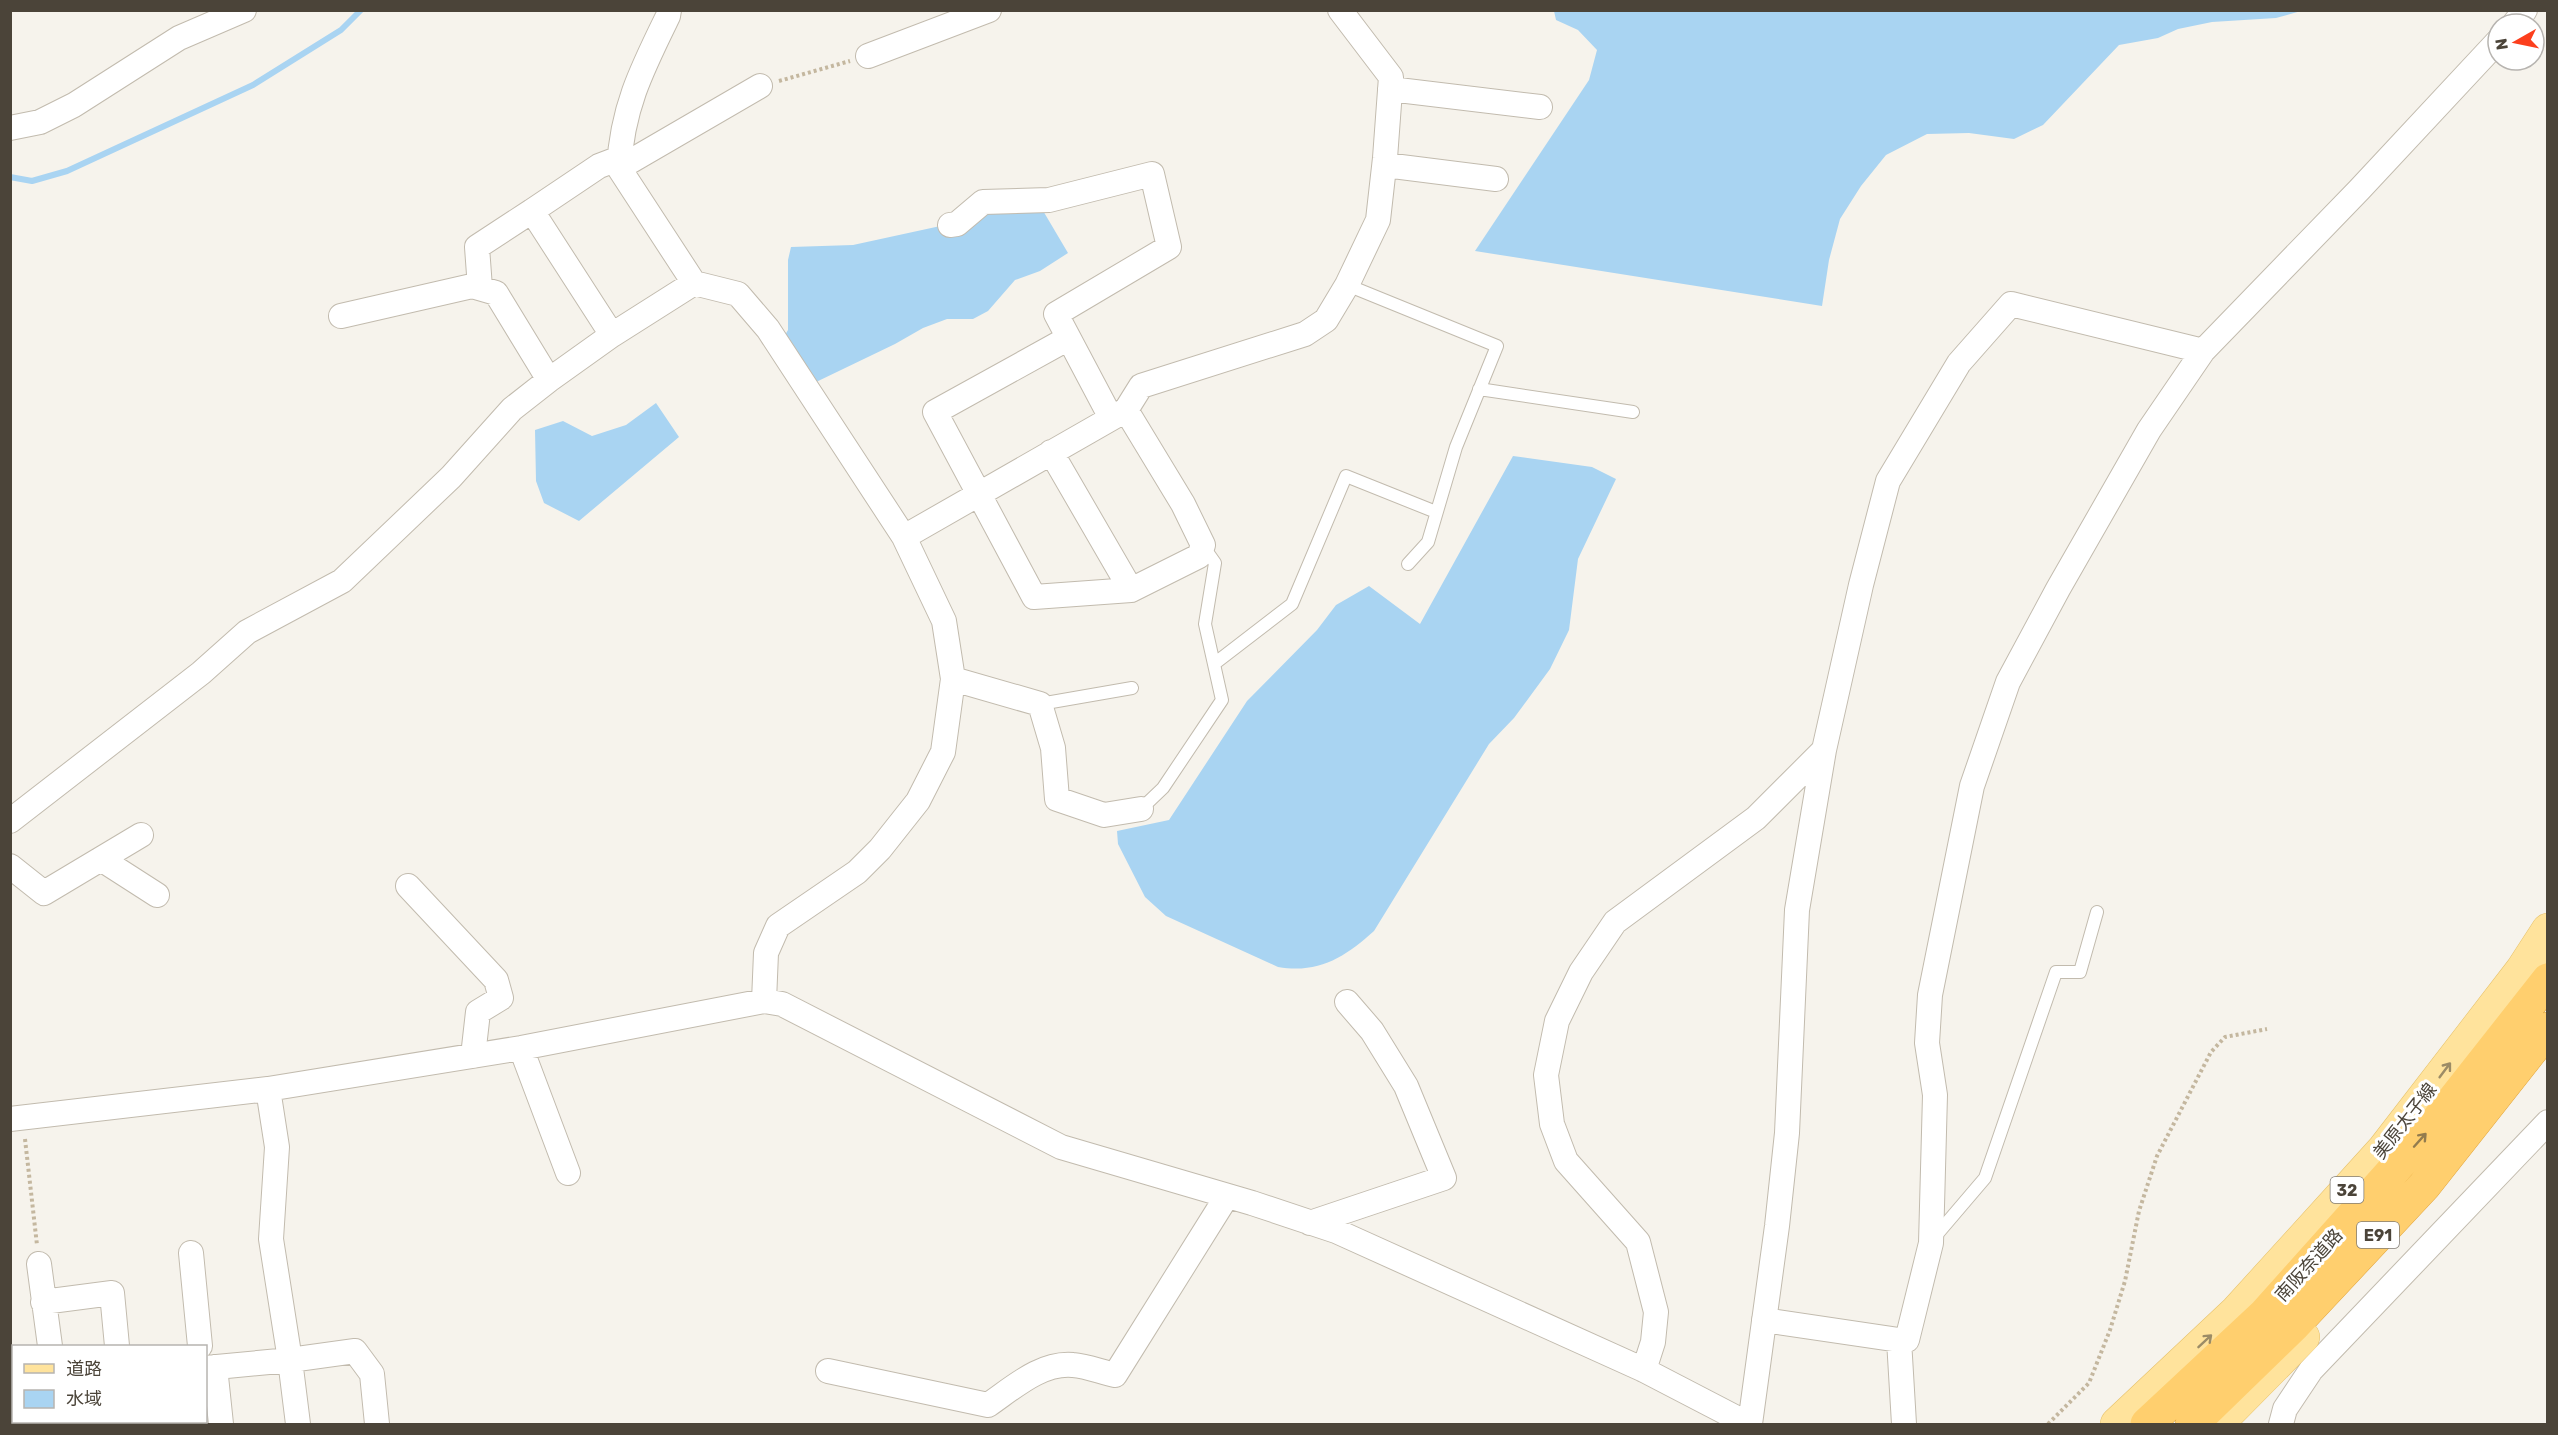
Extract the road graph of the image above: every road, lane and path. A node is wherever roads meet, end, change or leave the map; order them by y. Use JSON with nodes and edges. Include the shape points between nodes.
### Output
{"nodes":[{"id":1,"x":244,"y":10,"type":"edge"},
{"id":2,"x":669,"y":10,"type":"edge"},
{"id":3,"x":989,"y":10,"type":"edge"},
{"id":4,"x":1340,"y":10,"type":"edge"},
{"id":5,"x":2486,"y":54,"type":"edge"},
{"id":6,"x":868,"y":56,"type":"joint"},
{"id":7,"x":760,"y":86,"type":"joint"},
{"id":8,"x":1390,"y":89,"type":"junction"},
{"id":9,"x":1540,"y":107,"type":"dead end"},
{"id":10,"x":10,"y":128,"type":"edge"},
{"id":11,"x":619,"y":163,"type":"junction"},
{"id":12,"x":1385,"y":165,"type":"junction"},
{"id":13,"x":1496,"y":179,"type":"dead end"},
{"id":14,"x":532,"y":211,"type":"junction"},
{"id":15,"x":950,"y":225,"type":"dead end"},
{"id":16,"x":694,"y":283,"type":"junction"},
{"id":17,"x":1347,"y":285,"type":"junction"},
{"id":18,"x":480,"y":288,"type":"junction"},
{"id":19,"x":341,"y":316,"type":"dead end"},
{"id":20,"x":612,"y":335,"type":"junction"},
{"id":21,"x":1067,"y":339,"type":"junction"},
{"id":22,"x":2203,"y":351,"type":"junction"},
{"id":23,"x":549,"y":380,"type":"junction"},
{"id":24,"x":1479,"y":389,"type":"junction"},
{"id":25,"x":1633,"y":412,"type":"dead end"},
{"id":26,"x":1119,"y":414,"type":"junction"},
{"id":27,"x":1051,"y":452,"type":"junction"},
{"id":28,"x":978,"y":494,"type":"junction"},
{"id":29,"x":1436,"y":512,"type":"junction"},
{"id":30,"x":904,"y":537,"type":"junction"},
{"id":31,"x":1203,"y":545,"type":"junction"},
{"id":32,"x":1408,"y":564,"type":"dead end"},
{"id":33,"x":1131,"y":590,"type":"junction"},
{"id":34,"x":1214,"y":664,"type":"junction"},
{"id":35,"x":953,"y":679,"type":"junction"},
{"id":36,"x":1132,"y":688,"type":"dead end"},
{"id":37,"x":1040,"y":704,"type":"junction"},
{"id":38,"x":1824,"y":750,"type":"junction"},
{"id":39,"x":1141,"y":809,"type":"joint"},
{"id":40,"x":10,"y":821,"type":"edge"},
{"id":41,"x":141,"y":835,"type":"dead end"},
{"id":42,"x":101,"y":859,"type":"junction"},
{"id":43,"x":10,"y":866,"type":"edge"},
{"id":44,"x":408,"y":886,"type":"dead end"},
{"id":45,"x":157,"y":895,"type":"dead end"},
{"id":46,"x":2097,"y":912,"type":"dead end"},
{"id":47,"x":2547,"y":930,"type":"edge"},
{"id":48,"x":2547,"y":964,"type":"edge"},
{"id":49,"x":2547,"y":980,"type":"edge"},
{"id":50,"x":764,"y":1001,"type":"junction"},
{"id":51,"x":1347,"y":1002,"type":"dead end"},
{"id":52,"x":2267,"y":1029,"type":"dead end"},
{"id":53,"x":2547,"y":1029,"type":"edge"},
{"id":54,"x":2547,"y":1042,"type":"edge"},
{"id":55,"x":521,"y":1048,"type":"junction"},
{"id":56,"x":473,"y":1056,"type":"junction"},
{"id":57,"x":268,"y":1089,"type":"junction"},
{"id":58,"x":2460,"y":1093,"type":"junction"},
{"id":59,"x":17,"y":1118,"type":"edge"},
{"id":60,"x":2547,"y":1122,"type":"edge"},
{"id":61,"x":568,"y":1173,"type":"dead end"},
{"id":62,"x":2424,"y":1186,"type":"junction"},
{"id":63,"x":1227,"y":1196,"type":"junction"},
{"id":64,"x":1310,"y":1223,"type":"junction"},
{"id":65,"x":1930,"y":1243,"type":"junction"},
{"id":66,"x":191,"y":1253,"type":"dead end"},
{"id":67,"x":39,"y":1264,"type":"joint"},
{"id":68,"x":43,"y":1302,"type":"junction"},
{"id":69,"x":1764,"y":1320,"type":"junction"},
{"id":70,"x":1899,"y":1340,"type":"junction"},
{"id":71,"x":50,"y":1345,"type":"edge"},
{"id":72,"x":117,"y":1345,"type":"edge"},
{"id":73,"x":200,"y":1345,"type":"edge"},
{"id":74,"x":290,"y":1360,"type":"junction"},
{"id":75,"x":210,"y":1368,"type":"edge"},
{"id":76,"x":1644,"y":1370,"type":"junction"},
{"id":77,"x":828,"y":1371,"type":"dead end"},
{"id":78,"x":221,"y":1425,"type":"edge"},
{"id":79,"x":298,"y":1425,"type":"edge"},
{"id":80,"x":377,"y":1425,"type":"edge"},
{"id":81,"x":1749,"y":1425,"type":"edge"},
{"id":82,"x":1904,"y":1425,"type":"edge"},
{"id":83,"x":2048,"y":1425,"type":"edge"},
{"id":84,"x":2117,"y":1425,"type":"edge"},
{"id":85,"x":2147,"y":1425,"type":"edge"},
{"id":86,"x":2192,"y":1425,"type":"edge"},
{"id":87,"x":2217,"y":1425,"type":"edge"},
{"id":88,"x":2281,"y":1425,"type":"edge"}],
"edges":[{"from":1,"to":10,"type":"street","via":[[179,39],[74,105],[40,122]]},
{"from":2,"to":11,"type":"street","via":[[628,106]]},
{"from":3,"to":6,"type":"street"},
{"from":4,"to":8,"type":"street","via":[[1391,77]]},
{"from":5,"to":22,"type":"street"},
{"from":6,"to":7,"type":"path"},
{"from":7,"to":11,"type":"street"},
{"from":8,"to":9,"type":"street"},
{"from":8,"to":12,"type":"street"},
{"from":11,"to":14,"type":"street","via":[[599,166]]},
{"from":11,"to":16,"type":"street"},
{"from":12,"to":13,"type":"street"},
{"from":12,"to":17,"type":"street","via":[[1377,220]]},
{"from":14,"to":18,"type":"street","via":[[477,247]]},
{"from":14,"to":20,"type":"street"},
{"from":15,"to":21,"type":"street","via":[[957,224],[984,202],[1049,200],[1152,174],[1169,247],[1056,314]]},
{"from":16,"to":20,"type":"street"},
{"from":16,"to":30,"type":"street","via":[[738,294],[768,329]]},
{"from":17,"to":24,"type":"lane","via":[[1497,346]]},
{"from":17,"to":26,"type":"street","via":[[1326,320],[1305,334],[1141,386]]},
{"from":18,"to":19,"type":"street","via":[[472,286]]},
{"from":18,"to":23,"type":"street","via":[[496,293]]},
{"from":20,"to":23,"type":"street"},
{"from":21,"to":26,"type":"street"},
{"from":21,"to":28,"type":"street","via":[[935,412]]},
{"from":22,"to":38,"type":"street","via":[[2011,304],[1959,363],[1888,481]]},
{"from":22,"to":65,"type":"street","via":[[2149,430],[2008,682],[1972,786],[1930,995],[1927,1043],[1935,1095]]},
{"from":23,"to":40,"type":"street","via":[[512,409],[452,477],[342,581],[247,632],[201,673]]},
{"from":24,"to":25,"type":"lane"},
{"from":24,"to":29,"type":"lane"},
{"from":26,"to":27,"type":"street"},
{"from":26,"to":31,"type":"street","via":[[1183,504]]},
{"from":27,"to":28,"type":"street"},
{"from":27,"to":33,"type":"street"},
{"from":28,"to":30,"type":"street"},
{"from":28,"to":33,"type":"street","via":[[1034,597]]},
{"from":29,"to":32,"type":"lane","via":[[1428,542]]},
{"from":29,"to":34,"type":"lane","via":[[1346,476],[1292,604]]},
{"from":30,"to":35,"type":"street","via":[[944,621]]},
{"from":31,"to":33,"type":"street","via":[[1199,556]]},
{"from":31,"to":34,"type":"lane","via":[[1215,563],[1205,624]]},
{"from":34,"to":39,"type":"lane","via":[[1222,700],[1163,788]]},
{"from":35,"to":37,"type":"street"},
{"from":35,"to":50,"type":"street","via":[[943,752],[918,801],[857,872],[778,926],[766,953]]},
{"from":36,"to":37,"type":"lane"},
{"from":37,"to":39,"type":"street","via":[[1053,748],[1057,799],[1104,815]]},
{"from":38,"to":69,"type":"street","via":[[1797,910],[1787,1133]]},
{"from":38,"to":76,"type":"street","via":[[1756,818],[1615,922],[1581,972],[1557,1021],[1546,1075],[1552,1124],[1566,1161],[1638,1242],[1656,1312],[1653,1342]]},
{"from":41,"to":42,"type":"street"},
{"from":42,"to":43,"type":"street","via":[[44,893]]},
{"from":42,"to":45,"type":"street"},
{"from":44,"to":56,"type":"street","via":[[496,980],[501,998],[478,1012]]},
{"from":46,"to":65,"type":"lane","via":[[2080,972],[2056,972],[1985,1178]]},
{"from":84,"to":47,"type":"main road","name":"美原太子線","number":"32","one_way":true,"via":[[2236,1312],[2384,1149],[2522,970]]},
{"from":48,"to":58,"type":"highway"},
{"from":49,"to":58,"type":"highway","name":"南阪奈道路","number":"E91"},
{"from":50,"to":55,"type":"street"},
{"from":50,"to":63,"type":"street","via":[[782,1004],[1061,1147]]},
{"from":51,"to":64,"type":"street","via":[[1372,1031],[1406,1086],[1444,1178]]},
{"from":52,"to":83,"type":"path","via":[[2225,1037],[2211,1052],[2157,1156],[2139,1211],[2125,1281],[2089,1383]]},
{"from":53,"to":62,"type":"highway","name":"南阪奈道路","number":"E91"},
{"from":54,"to":62,"type":"highway"},
{"from":54,"to":87,"type":"main road","via":[[2419,1209],[2338,1302]]},
{"from":55,"to":56,"type":"street"},
{"from":55,"to":61,"type":"street"},
{"from":56,"to":57,"type":"street"},
{"from":57,"to":59,"type":"street"},
{"from":57,"to":74,"type":"street","via":[[277,1147],[271,1239]]},
{"from":85,"to":58,"type":"highway","name":"南阪奈道路","number":"E91","one_way":true,"via":[[2265,1314]]},
{"from":59,"to":67,"type":"path"},
{"from":60,"to":88,"type":"street","via":[[2311,1370],[2285,1408]]},
{"from":62,"to":86,"type":"highway","name":"南阪奈道路","number":"E91","via":[[2293,1326]]},
{"from":63,"to":64,"type":"street"},
{"from":63,"to":77,"type":"street","via":[[1115,1375],[1073,1365],[1052,1366],[988,1405]]},
{"from":64,"to":76,"type":"street"},
{"from":65,"to":70,"type":"street","via":[[1907,1340]]},
{"from":66,"to":73,"type":"street"},
{"from":67,"to":68,"type":"street"},
{"from":68,"to":71,"type":"street"},
{"from":68,"to":72,"type":"street","via":[[112,1293]]},
{"from":69,"to":70,"type":"street"},
{"from":69,"to":81,"type":"street"},
{"from":70,"to":82,"type":"street"},
{"from":74,"to":75,"type":"street"},
{"from":74,"to":79,"type":"street"},
{"from":74,"to":80,"type":"street","via":[[356,1351],[372,1374]]},
{"from":75,"to":78,"type":"street"},
{"from":76,"to":81,"type":"street"}]}
